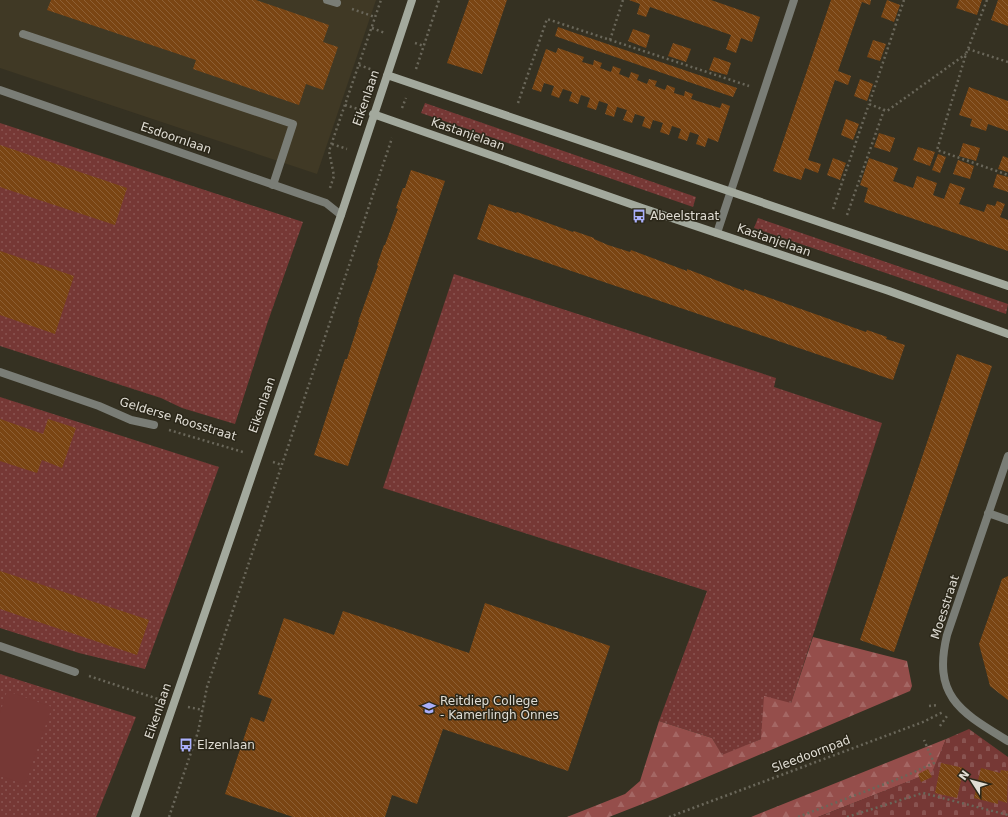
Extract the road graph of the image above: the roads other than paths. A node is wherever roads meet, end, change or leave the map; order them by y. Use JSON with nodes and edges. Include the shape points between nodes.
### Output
{"nodes":[{"id":1,"x":327,"y":0,"type":"edge"},
{"id":2,"x":412,"y":0,"type":"edge"},
{"id":3,"x":794,"y":0,"type":"edge"},
{"id":4,"x":336,"y":3,"type":"road end"},
{"id":5,"x":23,"y":34,"type":"dead end"},
{"id":6,"x":387,"y":75,"type":"junction"},
{"id":7,"x":0,"y":90,"type":"edge"},
{"id":8,"x":373,"y":114,"type":"junction"},
{"id":9,"x":273,"y":185,"type":"junction"},
{"id":10,"x":731,"y":192,"type":"junction"},
{"id":11,"x":341,"y":215,"type":"junction"},
{"id":12,"x":717,"y":233,"type":"junction"},
{"id":13,"x":1008,"y":286,"type":"edge"},
{"id":14,"x":1008,"y":334,"type":"edge"},
{"id":15,"x":0,"y":372,"type":"edge"},
{"id":16,"x":154,"y":425,"type":"road end"},
{"id":17,"x":1008,"y":456,"type":"edge"},
{"id":18,"x":988,"y":514,"type":"junction"},
{"id":19,"x":1008,"y":520,"type":"edge"},
{"id":20,"x":0,"y":646,"type":"edge"},
{"id":21,"x":75,"y":672,"type":"road end"},
{"id":22,"x":1008,"y":741,"type":"edge"},
{"id":23,"x":135,"y":817,"type":"edge"}],
"edges":[{"from":1,"to":4,"type":"street"},
{"from":2,"to":6,"type":"street","name":"Eikenlaan"},
{"from":3,"to":10,"type":"street"},
{"from":5,"to":9,"type":"street","via":[[293,124]]},
{"from":6,"to":8,"type":"street","name":"Eikenlaan"},
{"from":6,"to":10,"type":"street"},
{"from":7,"to":9,"type":"street","name":"Esdoornlaan"},
{"from":8,"to":11,"type":"street","name":"Eikenlaan"},
{"from":8,"to":12,"type":"street","name":"Kastanjelaan"},
{"from":9,"to":11,"type":"street","name":"Esdoornlaan","via":[[326,203]]},
{"from":10,"to":12,"type":"street"},
{"from":10,"to":13,"type":"street"},
{"from":11,"to":23,"type":"street","name":"Eikenlaan","via":[[256,457]]},
{"from":12,"to":14,"type":"street","name":"Kastanjelaan"},
{"from":15,"to":16,"type":"street","name":"Gelderse Roosstraat","via":[[99,406],[131,420]]},
{"from":17,"to":18,"type":"street","name":"Moesstraat"},
{"from":18,"to":19,"type":"street"},
{"from":18,"to":22,"type":"street","name":"Moesstraat","via":[[944,644],[943,676],[947,690],[956,703],[975,720]]},
{"from":20,"to":21,"type":"street"}]}
